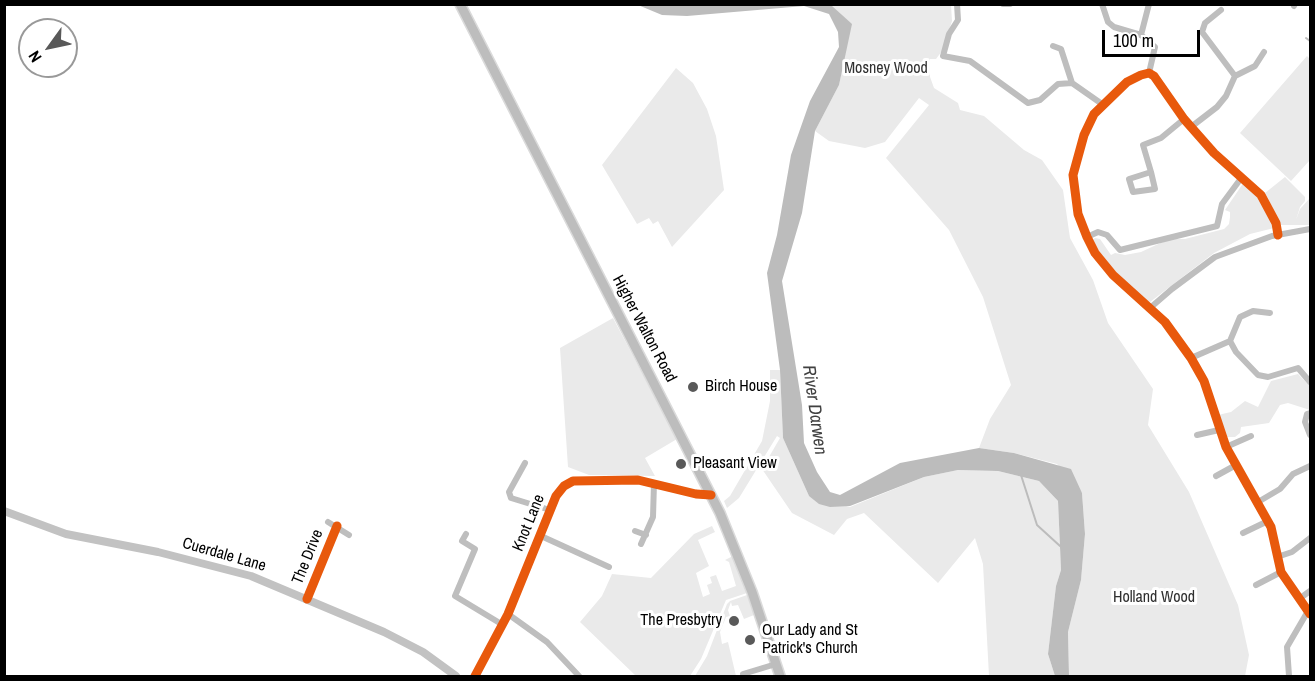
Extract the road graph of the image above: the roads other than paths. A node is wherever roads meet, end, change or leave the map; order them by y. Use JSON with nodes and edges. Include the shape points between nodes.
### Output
{"nodes":[{"id":1,"x":460,"y":4,"type":"edge"},
{"id":2,"x":957,"y":4,"type":"edge"},
{"id":3,"x":1003,"y":4,"type":"edge"},
{"id":4,"x":1010,"y":4,"type":"edge"},
{"id":5,"x":1102,"y":4,"type":"edge"},
{"id":6,"x":1149,"y":4,"type":"edge"},
{"id":7,"x":1221,"y":10,"type":"dead end"},
{"id":8,"x":1141,"y":35,"type":"junction"},
{"id":9,"x":1053,"y":46,"type":"dead end"},
{"id":10,"x":1264,"y":52,"type":"dead end"},
{"id":11,"x":1149,"y":73,"type":"junction"},
{"id":12,"x":1235,"y":76,"type":"junction"},
{"id":13,"x":1072,"y":83,"type":"junction"},
{"id":14,"x":1102,"y":104,"type":"junction"},
{"id":15,"x":1184,"y":119,"type":"junction"},
{"id":16,"x":1191,"y":127,"type":"junction"},
{"id":17,"x":1151,"y":172,"type":"dead end"},
{"id":18,"x":1242,"y":177,"type":"junction"},
{"id":19,"x":1311,"y":229,"type":"edge"},
{"id":20,"x":1278,"y":235,"type":"junction"},
{"id":21,"x":1087,"y":237,"type":"junction"},
{"id":22,"x":1150,"y":308,"type":"junction"},
{"id":23,"x":1270,"y":313,"type":"dead end"},
{"id":24,"x":1230,"y":340,"type":"junction"},
{"id":25,"x":1191,"y":358,"type":"junction"},
{"id":26,"x":1311,"y":382,"type":"edge"},
{"id":27,"x":1311,"y":413,"type":"edge"},
{"id":28,"x":1219,"y":430,"type":"junction"},
{"id":29,"x":1197,"y":435,"type":"dead end"},
{"id":30,"x":1311,"y":435,"type":"edge"},
{"id":31,"x":1251,"y":436,"type":"dead end"},
{"id":32,"x":1226,"y":447,"type":"junction"},
{"id":33,"x":525,"y":463,"type":"dead end"},
{"id":34,"x":1236,"y":465,"type":"junction"},
{"id":35,"x":1311,"y":466,"type":"edge"},
{"id":36,"x":1216,"y":476,"type":"dead end"},
{"id":37,"x":654,"y":483,"type":"junction"},
{"id":38,"x":711,"y":495,"type":"junction"},
{"id":39,"x":1258,"y":502,"type":"junction"},
{"id":40,"x":550,"y":510,"type":"junction"},
{"id":41,"x":4,"y":511,"type":"edge"},
{"id":42,"x":1268,"y":520,"type":"junction"},
{"id":43,"x":328,"y":522,"type":"dead end"},
{"id":44,"x":337,"y":526,"type":"junction"},
{"id":45,"x":635,"y":531,"type":"dead end"},
{"id":46,"x":1244,"y":533,"type":"dead end"},
{"id":47,"x":466,"y":534,"type":"dead end"},
{"id":48,"x":349,"y":535,"type":"dead end"},
{"id":49,"x":646,"y":535,"type":"junction"},
{"id":50,"x":541,"y":536,"type":"junction"},
{"id":51,"x":1311,"y":538,"type":"edge"},
{"id":52,"x":641,"y":544,"type":"dead end"},
{"id":53,"x":1277,"y":557,"type":"junction"},
{"id":54,"x":609,"y":567,"type":"dead end"},
{"id":55,"x":1281,"y":572,"type":"junction"},
{"id":56,"x":1256,"y":585,"type":"dead end"},
{"id":57,"x":1311,"y":591,"type":"edge"},
{"id":58,"x":308,"y":599,"type":"junction"},
{"id":59,"x":1299,"y":599,"type":"junction"},
{"id":60,"x":1309,"y":612,"type":"edge"},
{"id":61,"x":508,"y":614,"type":"junction"},
{"id":62,"x":503,"y":624,"type":"junction"},
{"id":63,"x":776,"y":664,"type":"junction"},
{"id":64,"x":743,"y":674,"type":"dead end"},
{"id":65,"x":456,"y":676,"type":"edge"},
{"id":66,"x":475,"y":676,"type":"edge"},
{"id":67,"x":579,"y":676,"type":"edge"},
{"id":68,"x":780,"y":676,"type":"edge"},
{"id":69,"x":1289,"y":676,"type":"edge"}],
"edges":[{"from":1,"to":38,"type":"main road","name":"Higher Walton Road"},
{"from":2,"to":13,"type":"street","via":[[958,20],[949,33],[943,56],[970,60],[1028,103],[1040,100],[1058,84]]},
{"from":3,"to":4,"type":"street"},
{"from":5,"to":8,"type":"street","via":[[1108,22],[1114,27]]},
{"from":6,"to":8,"type":"street"},
{"from":7,"to":12,"type":"street","via":[[1205,23],[1202,32]]},
{"from":8,"to":11,"type":"street","via":[[1155,47]]},
{"from":9,"to":13,"type":"street","via":[[1061,49]]},
{"from":10,"to":12,"type":"street","via":[[1255,66]]},
{"from":11,"to":14,"type":"street","via":[[1127,82]]},
{"from":11,"to":15,"type":"street","via":[[1159,80]]},
{"from":12,"to":16,"type":"street","via":[[1226,96]]},
{"from":13,"to":14,"type":"street"},
{"from":14,"to":21,"type":"street","via":[[1083,135],[1073,175],[1078,214]]},
{"from":15,"to":16,"type":"street"},
{"from":15,"to":17,"type":"street","via":[[1161,138],[1143,145]]},
{"from":16,"to":18,"type":"street"},
{"from":18,"to":20,"type":"street","via":[[1265,200]]},
{"from":18,"to":21,"type":"street","via":[[1222,204],[1217,226],[1120,250],[1107,235],[1098,232]]},
{"from":19,"to":20,"type":"street"},
{"from":20,"to":22,"type":"street","via":[[1215,257]]},
{"from":21,"to":22,"type":"street","via":[[1113,275]]},
{"from":22,"to":25,"type":"street","via":[[1181,340]]},
{"from":23,"to":24,"type":"street","via":[[1246,313],[1237,322]]},
{"from":24,"to":25,"type":"street"},
{"from":24,"to":26,"type":"street","via":[[1258,375],[1298,368]]},
{"from":25,"to":28,"type":"street","via":[[1204,381]]},
{"from":27,"to":30,"type":"street","via":[[1305,422]]},
{"from":28,"to":29,"type":"street"},
{"from":28,"to":32,"type":"street"},
{"from":31,"to":32,"type":"street"},
{"from":32,"to":34,"type":"street"},
{"from":33,"to":40,"type":"street","via":[[509,492],[511,498]]},
{"from":34,"to":36,"type":"street"},
{"from":34,"to":39,"type":"street"},
{"from":35,"to":39,"type":"street","via":[[1293,474],[1280,489]]},
{"from":37,"to":38,"type":"street","name":"Knot Lane"},
{"from":37,"to":40,"type":"street","name":"Knot Lane","via":[[573,481],[560,489]]},
{"from":37,"to":49,"type":"street","via":[[653,517]]},
{"from":38,"to":63,"type":"main road","name":"Higher Walton Road","via":[[732,541]]},
{"from":39,"to":42,"type":"street"},
{"from":40,"to":50,"type":"street","name":"Knot Lane"},
{"from":41,"to":58,"type":"main road","name":"Cuerdale Lane","via":[[66,534],[251,576]]},
{"from":42,"to":46,"type":"street"},
{"from":42,"to":53,"type":"street"},
{"from":43,"to":44,"type":"street"},
{"from":44,"to":48,"type":"street"},
{"from":44,"to":58,"type":"street","name":"The Drive"},
{"from":45,"to":49,"type":"street"},
{"from":47,"to":62,"type":"street","via":[[462,541],[475,549],[455,596]]},
{"from":49,"to":52,"type":"street"},
{"from":50,"to":54,"type":"street"},
{"from":50,"to":61,"type":"street","name":"Knot Lane"},
{"from":51,"to":53,"type":"street"},
{"from":53,"to":55,"type":"street"},
{"from":55,"to":56,"type":"street"},
{"from":55,"to":59,"type":"street"},
{"from":57,"to":59,"type":"street"},
{"from":58,"to":65,"type":"main road","name":"Cuerdale Lane","via":[[423,652]]},
{"from":59,"to":60,"type":"street"},
{"from":60,"to":69,"type":"street","via":[[1287,648]]},
{"from":61,"to":62,"type":"street","name":"Knot Lane"},
{"from":61,"to":67,"type":"street","via":[[547,642]]},
{"from":62,"to":66,"type":"street","name":"Knot Lane"},
{"from":63,"to":64,"type":"street"},
{"from":63,"to":68,"type":"main road","name":"Higher Walton Road"}]}
